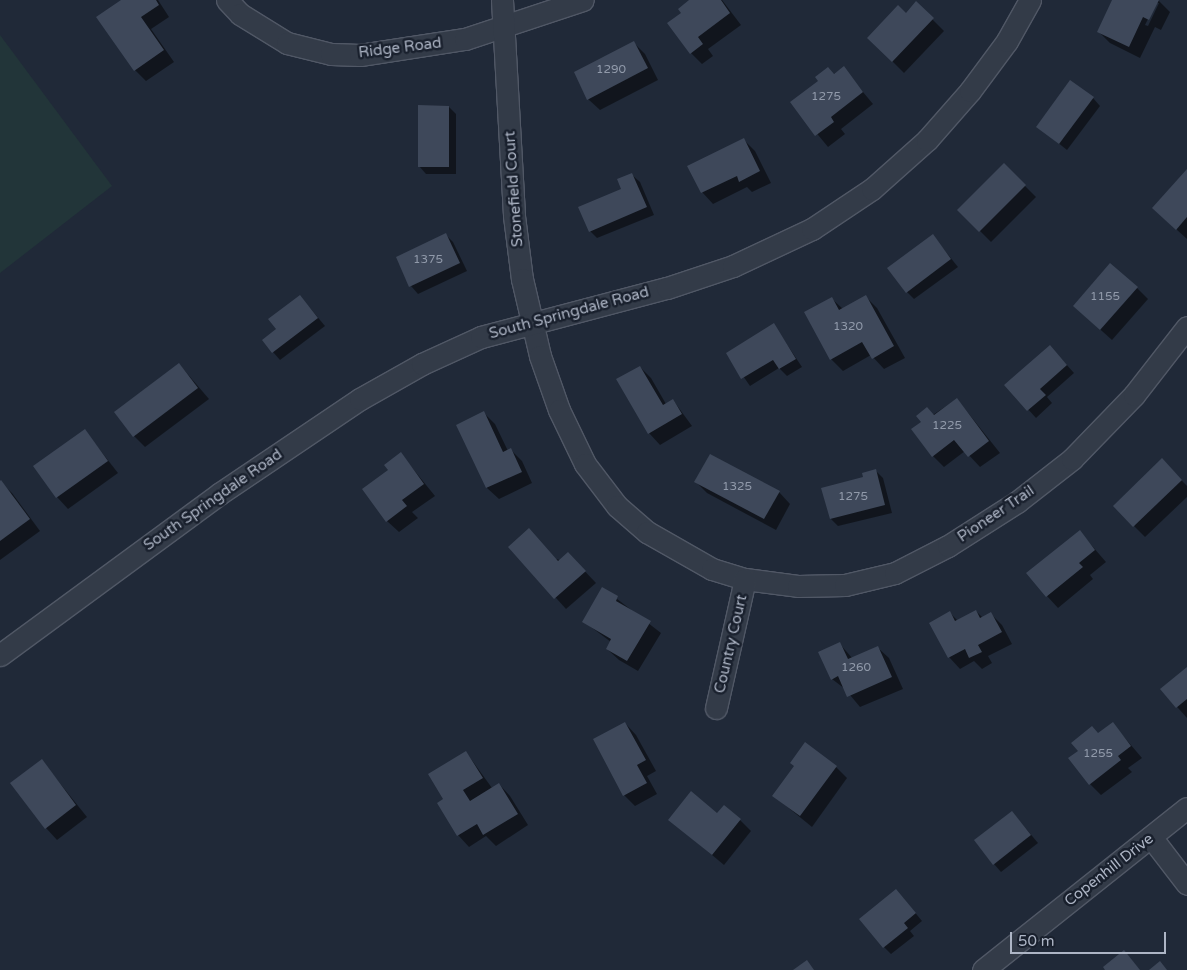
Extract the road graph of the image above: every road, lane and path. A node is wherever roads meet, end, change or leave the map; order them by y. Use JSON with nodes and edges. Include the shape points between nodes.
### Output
{"nodes":[{"id":1,"x":227,"y":0,"type":"edge"},
{"id":2,"x":502,"y":0,"type":"edge"},
{"id":3,"x":583,"y":0,"type":"edge"},
{"id":4,"x":1030,"y":0,"type":"edge"},
{"id":5,"x":505,"y":28,"type":"junction"},
{"id":6,"x":534,"y":320,"type":"junction"},
{"id":7,"x":1187,"y":327,"type":"edge"},
{"id":8,"x":745,"y":579,"type":"junction"},
{"id":9,"x":0,"y":654,"type":"edge"},
{"id":10,"x":716,"y":708,"type":"dead end"},
{"id":11,"x":1187,"y":808,"type":"edge"},
{"id":12,"x":1151,"y":837,"type":"junction"},
{"id":13,"x":1187,"y":884,"type":"edge"},
{"id":14,"x":983,"y":970,"type":"edge"}],
"edges":[{"from":1,"to":5,"type":"street","name":"Ridge Road","via":[[240,14],[273,36],[305,49],[331,54],[360,55],[417,48]]},
{"from":2,"to":5,"type":"street","name":"Stonefield Court"},
{"from":3,"to":5,"type":"street","name":"Ridge Road"},
{"from":4,"to":6,"type":"street","name":"South Springdale Road","via":[[1007,41],[976,84],[928,140],[872,189],[812,229],[733,266],[667,288]]},
{"from":5,"to":6,"type":"street","name":"Stonefield Court","via":[[514,216],[522,279]]},
{"from":6,"to":8,"type":"street","name":"Stonefield Court","via":[[540,356],[559,410],[585,464],[617,506],[647,532],[686,556],[712,570]]},
{"from":6,"to":9,"type":"street","name":"South Springdale Road","via":[[481,337],[422,364],[360,399],[219,494]]},
{"from":7,"to":8,"type":"street","name":"Pioneer Trail","via":[[1134,395],[1072,459],[1017,502],[948,546],[895,573],[845,585],[798,586]]},
{"from":8,"to":10,"type":"street","name":"Country Court"},
{"from":11,"to":12,"type":"street","name":"Copenhill Drive"},
{"from":12,"to":13,"type":"street"},
{"from":12,"to":14,"type":"street","name":"Copenhill Drive"}]}
